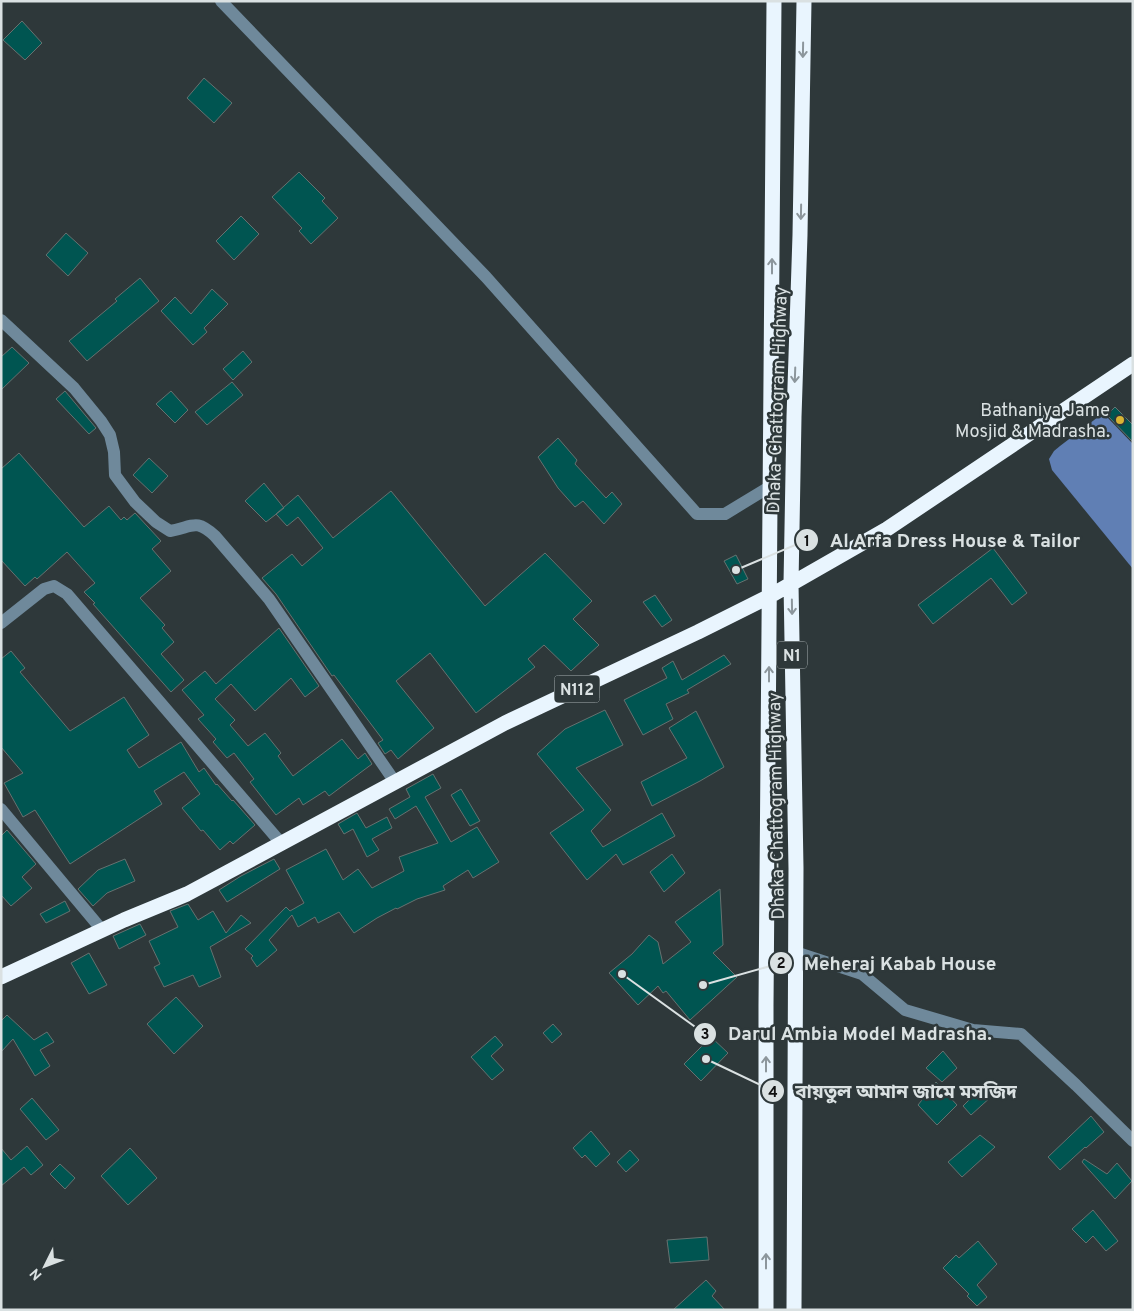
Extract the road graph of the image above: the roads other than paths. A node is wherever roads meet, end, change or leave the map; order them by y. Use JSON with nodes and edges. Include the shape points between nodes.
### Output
{"nodes":[{"id":1,"x":221,"y":1,"type":"edge"},
{"id":2,"x":774,"y":1,"type":"edge"},
{"id":3,"x":804,"y":1,"type":"edge"},
{"id":4,"x":1,"y":320,"type":"edge"},
{"id":5,"x":1133,"y":364,"type":"edge"},
{"id":6,"x":771,"y":486,"type":"junction"},
{"id":7,"x":791,"y":584,"type":"junction"},
{"id":8,"x":770,"y":596,"type":"junction"},
{"id":9,"x":1,"y":623,"type":"edge"},
{"id":10,"x":396,"y":782,"type":"junction"},
{"id":11,"x":1,"y":808,"type":"edge"},
{"id":12,"x":281,"y":843,"type":"junction"},
{"id":13,"x":102,"y":930,"type":"junction"},
{"id":14,"x":796,"y":952,"type":"junction"},
{"id":15,"x":1,"y":977,"type":"edge"},
{"id":16,"x":1133,"y":1141,"type":"edge"},
{"id":17,"x":766,"y":1310,"type":"edge"},
{"id":18,"x":794,"y":1310,"type":"edge"}],
"edges":[{"from":1,"to":6,"type":"street","via":[[486,277],[697,514],[725,514]]},
{"from":6,"to":2,"type":"highway","name":"Dhaka-Chattogram Highway","number":"N1","one_way":true},
{"from":3,"to":7,"type":"highway","name":"Dhaka-Chattogram Highway","number":"N1","one_way":true},
{"from":4,"to":10,"type":"street","via":[[74,388],[101,421],[110,435],[115,475],[135,502],[170,531],[196,524],[205,528],[269,599]]},
{"from":5,"to":7,"type":"highway","number":"N112","via":[[887,530]]},
{"from":6,"to":8,"type":"highway","name":"Dhaka-Chattogram Highway","number":"N1"},
{"from":7,"to":8,"type":"highway","number":"N112"},
{"from":7,"to":14,"type":"highway","name":"Dhaka-Chattogram Highway","number":"N1","one_way":true},
{"from":8,"to":10,"type":"highway","number":"N112","via":[[505,723]]},
{"from":17,"to":8,"type":"highway","name":"Dhaka-Chattogram Highway","number":"N1","one_way":true},
{"from":9,"to":12,"type":"street","via":[[44,589],[54,586],[66,594]]},
{"from":10,"to":12,"type":"highway","number":"N112"},
{"from":11,"to":13,"type":"street"},
{"from":12,"to":13,"type":"highway","number":"N112","via":[[187,894]]},
{"from":13,"to":15,"type":"highway","number":"N112"},
{"from":14,"to":16,"type":"street","via":[[862,974],[905,1010],[972,1030],[1021,1034]]},
{"from":14,"to":18,"type":"highway","name":"Dhaka-Chattogram Highway","number":"N1"}]}
